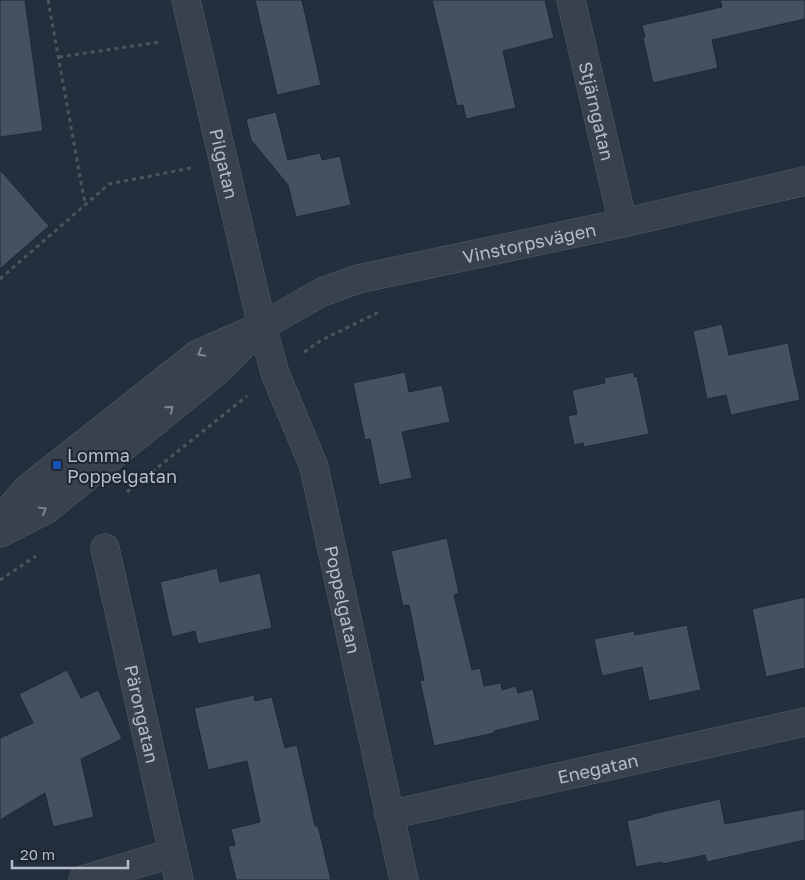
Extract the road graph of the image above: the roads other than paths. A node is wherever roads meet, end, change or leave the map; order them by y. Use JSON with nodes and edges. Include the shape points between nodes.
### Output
{"nodes":[{"id":1,"x":186,"y":0,"type":"edge"},
{"id":2,"x":572,"y":0,"type":"edge"},
{"id":3,"x":805,"y":181,"type":"edge"},
{"id":4,"x":622,"y":222,"type":"junction"},
{"id":5,"x":262,"y":326,"type":"junction"},
{"id":6,"x":0,"y":520,"type":"edge"},
{"id":7,"x":0,"y":533,"type":"edge"},
{"id":8,"x":105,"y":548,"type":"dead end"},
{"id":9,"x":805,"y":722,"type":"edge"},
{"id":10,"x":389,"y":815,"type":"junction"},
{"id":11,"x":173,"y":852,"type":"junction"},
{"id":12,"x":83,"y":880,"type":"edge"},
{"id":13,"x":179,"y":880,"type":"edge"},
{"id":14,"x":404,"y":880,"type":"edge"}],
"edges":[{"from":1,"to":5,"type":"street","name":"Pilgatan"},
{"from":2,"to":4,"type":"street","name":"Stjärngatan"},
{"from":3,"to":4,"type":"street","name":"Vinstorpsvägen"},
{"from":4,"to":5,"type":"street","name":"Vinstorpsvägen","via":[[358,279],[322,292]]},
{"from":5,"to":6,"type":"street","name":"Vinstorpsvägen","one_way":true,"via":[[198,354],[27,489]]},
{"from":7,"to":5,"type":"street","name":"Vinstorpsvägen","one_way":true,"via":[[47,508],[215,373]]},
{"from":5,"to":10,"type":"street","name":"Poppelgatan","via":[[275,373],[314,467]]},
{"from":8,"to":11,"type":"street","name":"Pärongatan"},
{"from":9,"to":10,"type":"street","name":"Enegatan"},
{"from":10,"to":14,"type":"street","name":"Poppelgatan"},
{"from":11,"to":12,"type":"street"},
{"from":11,"to":13,"type":"street","name":"Pärongatan"}]}
